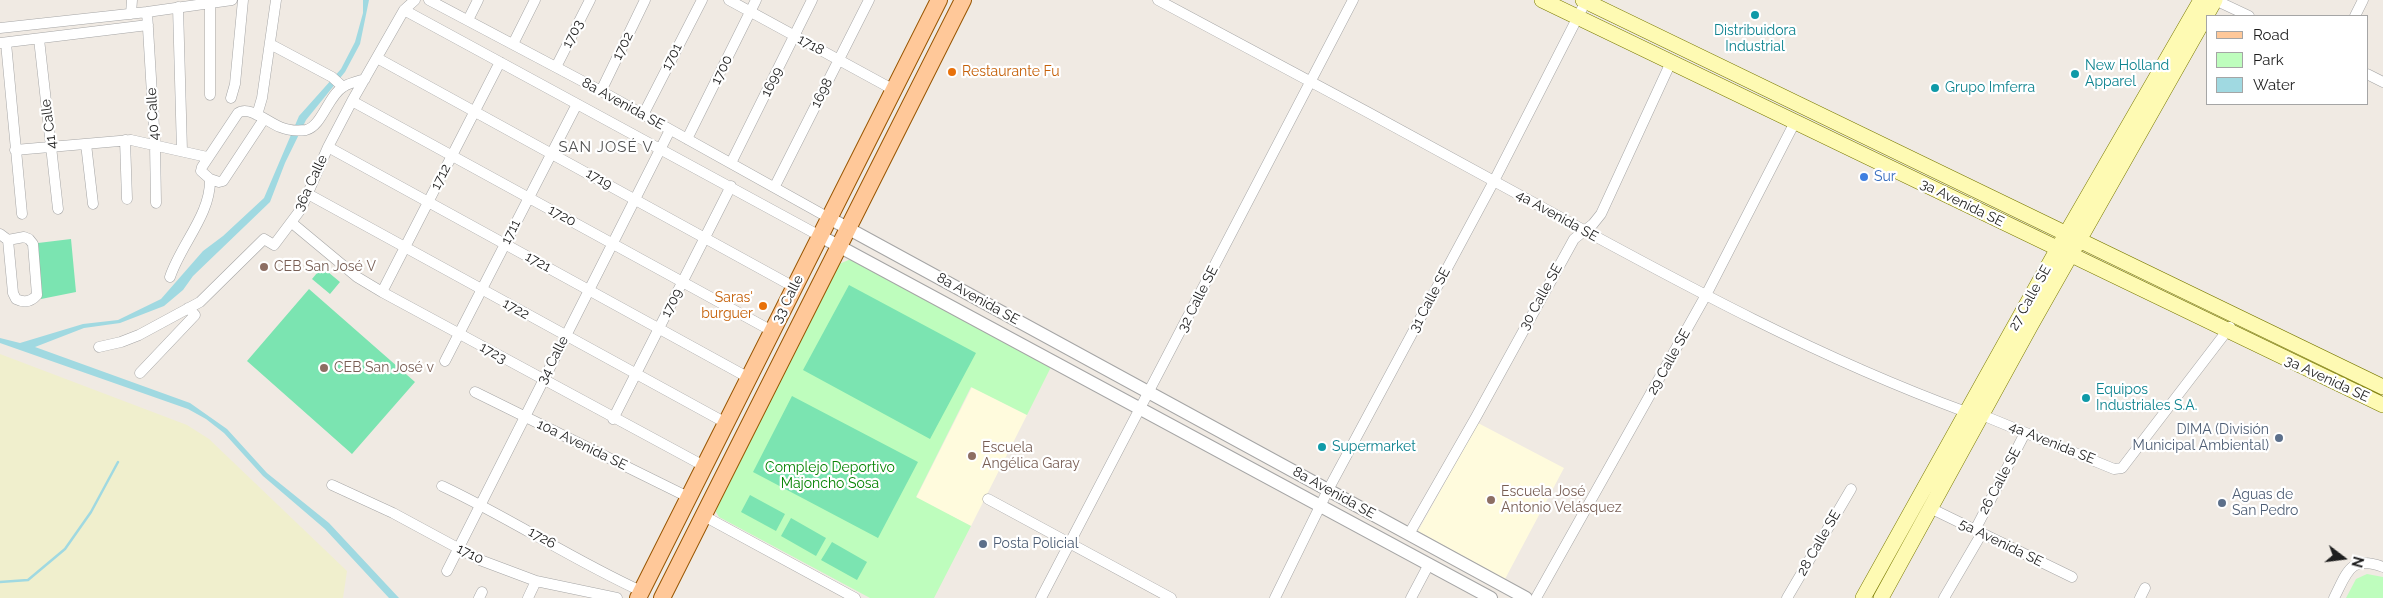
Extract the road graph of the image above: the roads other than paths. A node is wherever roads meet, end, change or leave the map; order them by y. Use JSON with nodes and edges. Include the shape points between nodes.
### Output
{"nodes":[{"id":1,"x":132,"y":0,"type":"edge"},
{"id":2,"x":232,"y":0,"type":"edge"},
{"id":3,"x":243,"y":0,"type":"edge"},
{"id":4,"x":276,"y":0,"type":"edge"},
{"id":5,"x":414,"y":0,"type":"edge"},
{"id":6,"x":429,"y":0,"type":"edge"},
{"id":7,"x":478,"y":0,"type":"edge"},
{"id":8,"x":535,"y":0,"type":"edge"},
{"id":9,"x":590,"y":0,"type":"edge"},
{"id":10,"x":645,"y":0,"type":"edge"},
{"id":11,"x":702,"y":0,"type":"edge"},
{"id":12,"x":729,"y":0,"type":"edge"},
{"id":13,"x":756,"y":0,"type":"edge"},
{"id":14,"x":812,"y":0,"type":"edge"},
{"id":15,"x":869,"y":0,"type":"edge"},
{"id":16,"x":939,"y":0,"type":"edge"},
{"id":17,"x":963,"y":0,"type":"edge"},
{"id":18,"x":1158,"y":0,"type":"edge"},
{"id":19,"x":1353,"y":0,"type":"edge"},
{"id":20,"x":1542,"y":0,"type":"edge"},
{"id":21,"x":1585,"y":0,"type":"edge"},
{"id":22,"x":2201,"y":0,"type":"edge"},
{"id":23,"x":2215,"y":0,"type":"edge"},
{"id":24,"x":2363,"y":0,"type":"edge"},
{"id":25,"x":210,"y":3,"type":"junction"},
{"id":26,"x":178,"y":6,"type":"junction"},
{"id":27,"x":404,"y":10,"type":"junction"},
{"id":28,"x":147,"y":12,"type":"junction"},
{"id":29,"x":750,"y":12,"type":"junction"},
{"id":30,"x":131,"y":14,"type":"junction"},
{"id":31,"x":2206,"y":15,"type":"edge"},
{"id":32,"x":2206,"y":15,"type":"edge"},
{"id":33,"x":2247,"y":15,"type":"edge"},
{"id":34,"x":2356,"y":15,"type":"edge"},
{"id":35,"x":1577,"y":17,"type":"junction"},
{"id":36,"x":468,"y":20,"type":"junction"},
{"id":37,"x":148,"y":25,"type":"junction"},
{"id":38,"x":0,"y":28,"type":"edge"},
{"id":39,"x":794,"y":36,"type":"junction"},
{"id":40,"x":39,"y":39,"type":"junction"},
{"id":41,"x":3,"y":43,"type":"edge"},
{"id":42,"x":270,"y":44,"type":"junction"},
{"id":43,"x":513,"y":44,"type":"junction"},
{"id":44,"x":376,"y":58,"type":"junction"},
{"id":45,"x":838,"y":60,"type":"junction"},
{"id":46,"x":500,"y":62,"type":"junction"},
{"id":47,"x":1671,"y":62,"type":"junction"},
{"id":48,"x":556,"y":67,"type":"junction"},
{"id":49,"x":2368,"y":74,"type":"edge"},
{"id":50,"x":364,"y":79,"type":"junction"},
{"id":51,"x":1310,"y":81,"type":"junction"},
{"id":52,"x":338,"y":82,"type":"junction"},
{"id":53,"x":2383,"y":82,"type":"edge"},
{"id":54,"x":894,"y":90,"type":"junction"},
{"id":55,"x":601,"y":91,"type":"junction"},
{"id":56,"x":210,"y":95,"type":"dead end"},
{"id":57,"x":231,"y":98,"type":"dead end"},
{"id":58,"x":352,"y":101,"type":"junction"},
{"id":59,"x":577,"y":104,"type":"junction"},
{"id":60,"x":475,"y":111,"type":"junction"},
{"id":61,"x":643,"y":115,"type":"junction"},
{"id":62,"x":260,"y":117,"type":"junction"},
{"id":63,"x":1795,"y":122,"type":"junction"},
{"id":64,"x":670,"y":130,"type":"junction"},
{"id":65,"x":687,"y":139,"type":"junction"},
{"id":66,"x":124,"y":140,"type":"junction"},
{"id":67,"x":86,"y":144,"type":"junction"},
{"id":68,"x":155,"y":144,"type":"junction"},
{"id":69,"x":52,"y":147,"type":"junction"},
{"id":70,"x":328,"y":147,"type":"junction"},
{"id":71,"x":659,"y":148,"type":"junction"},
{"id":72,"x":15,"y":150,"type":"junction"},
{"id":73,"x":182,"y":151,"type":"junction"},
{"id":74,"x":552,"y":152,"type":"junction"},
{"id":75,"x":452,"y":156,"type":"junction"},
{"id":76,"x":207,"y":157,"type":"junction"},
{"id":77,"x":731,"y":163,"type":"junction"},
{"id":78,"x":210,"y":179,"type":"junction"},
{"id":79,"x":1494,"y":181,"type":"junction"},
{"id":80,"x":731,"y":186,"type":"junction"},
{"id":81,"x":775,"y":186,"type":"junction"},
{"id":82,"x":308,"y":194,"type":"junction"},
{"id":83,"x":528,"y":198,"type":"junction"},
{"id":84,"x":634,"y":198,"type":"junction"},
{"id":85,"x":127,"y":199,"type":"dead end"},
{"id":86,"x":428,"y":202,"type":"junction"},
{"id":87,"x":156,"y":203,"type":"dead end"},
{"id":88,"x":93,"y":204,"type":"dead end"},
{"id":89,"x":58,"y":209,"type":"dead end"},
{"id":90,"x":22,"y":214,"type":"dead end"},
{"id":91,"x":829,"y":218,"type":"junction"},
{"id":92,"x":292,"y":223,"type":"junction"},
{"id":93,"x":847,"y":228,"type":"junction"},
{"id":94,"x":1584,"y":231,"type":"junction"},
{"id":95,"x":820,"y":236,"type":"junction"},
{"id":96,"x":4,"y":237,"type":"edge"},
{"id":97,"x":705,"y":237,"type":"junction"},
{"id":98,"x":2073,"y":237,"type":"junction"},
{"id":99,"x":611,"y":243,"type":"junction"},
{"id":100,"x":505,"y":244,"type":"junction"},
{"id":101,"x":406,"y":246,"type":"junction"},
{"id":102,"x":838,"y":246,"type":"junction"},
{"id":103,"x":2064,"y":252,"type":"junction"},
{"id":104,"x":170,"y":277,"type":"dead end"},
{"id":105,"x":682,"y":282,"type":"junction"},
{"id":106,"x":794,"y":287,"type":"junction"},
{"id":107,"x":481,"y":290,"type":"junction"},
{"id":108,"x":588,"y":290,"type":"junction"},
{"id":109,"x":382,"y":292,"type":"junction"},
{"id":110,"x":1706,"y":295,"type":"junction"},
{"id":111,"x":188,"y":308,"type":"junction"},
{"id":112,"x":2257,"y":326,"type":"junction"},
{"id":113,"x":659,"y":328,"type":"junction"},
{"id":114,"x":772,"y":331,"type":"junction"},
{"id":115,"x":2226,"y":331,"type":"junction"},
{"id":116,"x":458,"y":334,"type":"junction"},
{"id":117,"x":565,"y":336,"type":"junction"},
{"id":118,"x":99,"y":347,"type":"dead end"},
{"id":119,"x":445,"y":361,"type":"dead end"},
{"id":120,"x":140,"y":373,"type":"dead end"},
{"id":121,"x":635,"y":374,"type":"junction"},
{"id":122,"x":749,"y":378,"type":"junction"},
{"id":123,"x":542,"y":380,"type":"junction"},
{"id":124,"x":2383,"y":387,"type":"edge"},
{"id":125,"x":475,"y":392,"type":"dead end"},
{"id":126,"x":1150,"y":393,"type":"junction"},
{"id":127,"x":2383,"y":405,"type":"edge"},
{"id":128,"x":1141,"y":409,"type":"junction"},
{"id":129,"x":1966,"y":412,"type":"junction"},
{"id":130,"x":1982,"y":414,"type":"junction"},
{"id":131,"x":524,"y":416,"type":"junction"},
{"id":132,"x":613,"y":419,"type":"junction"},
{"id":133,"x":726,"y":423,"type":"junction"},
{"id":134,"x":2025,"y":433,"type":"junction"},
{"id":135,"x":704,"y":466,"type":"junction"},
{"id":136,"x":332,"y":485,"type":"dead end"},
{"id":137,"x":442,"y":486,"type":"dead end"},
{"id":138,"x":1851,"y":489,"type":"dead end"},
{"id":139,"x":1328,"y":490,"type":"junction"},
{"id":140,"x":688,"y":498,"type":"junction"},
{"id":141,"x":988,"y":500,"type":"dead end"},
{"id":142,"x":480,"y":504,"type":"junction"},
{"id":143,"x":1320,"y":506,"type":"junction"},
{"id":144,"x":1930,"y":508,"type":"junction"},
{"id":145,"x":704,"y":516,"type":"junction"},
{"id":146,"x":1978,"y":531,"type":"junction"},
{"id":147,"x":1408,"y":534,"type":"junction"},
{"id":148,"x":1070,"y":544,"type":"junction"},
{"id":149,"x":458,"y":548,"type":"junction"},
{"id":150,"x":1429,"y":564,"type":"junction"},
{"id":151,"x":2383,"y":567,"type":"edge"},
{"id":152,"x":447,"y":570,"type":"dead end"},
{"id":153,"x":2072,"y":577,"type":"dead end"},
{"id":154,"x":536,"y":581,"type":"junction"},
{"id":155,"x":2145,"y":588,"type":"dead end"},
{"id":156,"x":577,"y":594,"type":"edge"},
{"id":157,"x":639,"y":594,"type":"edge"},
{"id":158,"x":528,"y":598,"type":"edge"},
{"id":159,"x":617,"y":598,"type":"edge"},
{"id":160,"x":662,"y":598,"type":"edge"},
{"id":161,"x":855,"y":598,"type":"edge"},
{"id":162,"x":1041,"y":598,"type":"edge"},
{"id":163,"x":1170,"y":598,"type":"edge"},
{"id":164,"x":1275,"y":598,"type":"edge"},
{"id":165,"x":1411,"y":598,"type":"edge"},
{"id":166,"x":1491,"y":598,"type":"edge"},
{"id":167,"x":1526,"y":598,"type":"edge"},
{"id":168,"x":1536,"y":598,"type":"edge"},
{"id":169,"x":1787,"y":598,"type":"edge"},
{"id":170,"x":1863,"y":598,"type":"edge"},
{"id":171,"x":1881,"y":598,"type":"edge"},
{"id":172,"x":1944,"y":598,"type":"edge"},
{"id":173,"x":2140,"y":598,"type":"edge"},
{"id":174,"x":2334,"y":598,"type":"edge"}],
"edges":[{"from":1,"to":30,"type":"street"},
{"from":2,"to":25,"type":"street"},
{"from":3,"to":57,"type":"street","via":[[236,84]]},
{"from":4,"to":42,"type":"street"},
{"from":5,"to":27,"type":"street","name":"36a Calle"},
{"from":6,"to":36,"type":"street","name":"8a Avenida SE"},
{"from":7,"to":36,"type":"street"},
{"from":8,"to":43,"type":"street"},
{"from":9,"to":48,"type":"street","name":"1703"},
{"from":10,"to":55,"type":"street","name":"1702"},
{"from":11,"to":61,"type":"street","name":"1701"},
{"from":12,"to":29,"type":"street","name":"1718"},
{"from":13,"to":29,"type":"street","name":"1700"},
{"from":14,"to":39,"type":"street","name":"1699"},
{"from":15,"to":45,"type":"street","name":"1698"},
{"from":16,"to":54,"type":"main road","name":"33 Calle"},
{"from":17,"to":93,"type":"main road","name":"33 Calle"},
{"from":18,"to":51,"type":"street","name":"4a Avenida SE"},
{"from":19,"to":51,"type":"street","name":"32 Calle SE"},
{"from":20,"to":35,"type":"main road","name":"3a Avenida SE"},
{"from":21,"to":35,"type":"street","name":"31 Calle SE"},
{"from":21,"to":98,"type":"main road","name":"3a Avenida SE"},
{"from":22,"to":98,"type":"main road","name":"27 Calle SE"},
{"from":23,"to":32,"type":"main road","name":"27 Calle SE"},
{"from":23,"to":33,"type":"street"},
{"from":24,"to":34,"type":"street"},
{"from":25,"to":26,"type":"street"},
{"from":25,"to":56,"type":"street"},
{"from":26,"to":28,"type":"street"},
{"from":26,"to":73,"type":"street"},
{"from":27,"to":44,"type":"street","name":"36a Calle"},
{"from":27,"to":46,"type":"street","name":"8a Avenida SE"},
{"from":28,"to":30,"type":"street"},
{"from":28,"to":37,"type":"street","name":"40 Calle"},
{"from":29,"to":39,"type":"street","name":"1718"},
{"from":29,"to":65,"type":"street","name":"1700"},
{"from":30,"to":38,"type":"street"},
{"from":31,"to":98,"type":"main road","name":"27 Calle SE"},
{"from":35,"to":47,"type":"main road","name":"3a Avenida SE"},
{"from":35,"to":79,"type":"street","name":"31 Calle SE"},
{"from":36,"to":43,"type":"street","name":"8a Avenida SE"},
{"from":37,"to":40,"type":"street"},
{"from":37,"to":68,"type":"street","name":"40 Calle"},
{"from":39,"to":45,"type":"street","name":"1718"},
{"from":39,"to":77,"type":"street","name":"1699"},
{"from":40,"to":41,"type":"street"},
{"from":40,"to":69,"type":"street","name":"41 Calle"},
{"from":41,"to":72,"type":"street"},
{"from":42,"to":52,"type":"street"},
{"from":42,"to":62,"type":"street"},
{"from":43,"to":48,"type":"street","name":"8a Avenida SE"},
{"from":44,"to":50,"type":"street","name":"36a Calle"},
{"from":44,"to":60,"type":"street","name":"1719"},
{"from":45,"to":54,"type":"street","name":"1718"},
{"from":45,"to":81,"type":"street","name":"1698"},
{"from":46,"to":59,"type":"street","name":"8a Avenida SE"},
{"from":46,"to":60,"type":"street","name":"1712"},
{"from":47,"to":63,"type":"main road","name":"3a Avenida SE"},
{"from":47,"to":94,"type":"street","name":"30 Calle SE","via":[[1601,214]]},
{"from":48,"to":55,"type":"street","name":"8a Avenida SE"},
{"from":49,"to":53,"type":"street"},
{"from":50,"to":52,"type":"street"},
{"from":50,"to":58,"type":"street","name":"36a Calle"},
{"from":51,"to":79,"type":"street","name":"4a Avenida SE"},
{"from":51,"to":126,"type":"street","name":"32 Calle SE"},
{"from":52,"to":62,"type":"street","via":[[313,127],[280,128]]},
{"from":54,"to":91,"type":"main road","name":"33 Calle"},
{"from":55,"to":61,"type":"street","name":"8a Avenida SE"},
{"from":58,"to":70,"type":"street","name":"36a Calle"},
{"from":58,"to":75,"type":"street","name":"1720"},
{"from":59,"to":71,"type":"street","name":"8a Avenida SE"},
{"from":59,"to":74,"type":"street","name":"1711"},
{"from":60,"to":74,"type":"street","name":"1719"},
{"from":60,"to":75,"type":"street","name":"1712"},
{"from":61,"to":64,"type":"street","name":"8a Avenida SE"},
{"from":62,"to":76,"type":"street","via":[[241,111]]},
{"from":62,"to":78,"type":"street","via":[[223,181]]},
{"from":63,"to":103,"type":"main road","name":"3a Avenida SE"},
{"from":63,"to":110,"type":"street","name":"29 Calle SE"},
{"from":64,"to":65,"type":"street","name":"8a Avenida SE"},
{"from":64,"to":71,"type":"street","name":"34 Calle"},
{"from":65,"to":77,"type":"street","name":"8a Avenida SE"},
{"from":66,"to":67,"type":"street"},
{"from":66,"to":68,"type":"street"},
{"from":66,"to":85,"type":"street"},
{"from":67,"to":69,"type":"street"},
{"from":67,"to":88,"type":"street"},
{"from":68,"to":73,"type":"street"},
{"from":68,"to":87,"type":"street","name":"40 Calle"},
{"from":69,"to":72,"type":"street"},
{"from":69,"to":89,"type":"street","name":"41 Calle"},
{"from":70,"to":82,"type":"street","name":"36a Calle"},
{"from":70,"to":86,"type":"street","name":"1721"},
{"from":71,"to":80,"type":"street","name":"8a Avenida SE"},
{"from":71,"to":84,"type":"street","name":"34 Calle"},
{"from":72,"to":90,"type":"street"},
{"from":73,"to":76,"type":"street"},
{"from":74,"to":83,"type":"street","name":"1711"},
{"from":74,"to":84,"type":"street","name":"1719"},
{"from":75,"to":83,"type":"street","name":"1720"},
{"from":75,"to":86,"type":"street","name":"1712"},
{"from":76,"to":78,"type":"street","via":[[201,171]]},
{"from":77,"to":81,"type":"street","name":"8a Avenida SE"},
{"from":78,"to":104,"type":"street","via":[[210,190],[199,219],[176,259]]},
{"from":79,"to":94,"type":"street","name":"4a Avenida SE"},
{"from":79,"to":139,"type":"street","name":"31 Calle SE"},
{"from":80,"to":95,"type":"street","name":"8a Avenida SE"},
{"from":80,"to":97,"type":"street","name":"1709"},
{"from":81,"to":91,"type":"street","name":"8a Avenida SE"},
{"from":82,"to":92,"type":"street","name":"36a Calle"},
{"from":82,"to":101,"type":"street","name":"1722"},
{"from":83,"to":99,"type":"street","name":"1720"},
{"from":83,"to":100,"type":"street","name":"1711"},
{"from":84,"to":97,"type":"street","name":"1719"},
{"from":84,"to":99,"type":"street","name":"34 Calle"},
{"from":86,"to":100,"type":"street","name":"1721"},
{"from":86,"to":101,"type":"street","name":"1712"},
{"from":91,"to":93,"type":"street","name":"8a Avenida SE"},
{"from":91,"to":95,"type":"main road","name":"33 Calle"},
{"from":92,"to":109,"type":"street","name":"1723","via":[[357,277]]},
{"from":92,"to":111,"type":"street","name":"36a Calle","via":[[274,245],[264,239],[200,302]]},
{"from":93,"to":102,"type":"main road","name":"33 Calle"},
{"from":93,"to":126,"type":"street","name":"8a Avenida SE"},
{"from":94,"to":110,"type":"street","name":"4a Avenida SE"},
{"from":94,"to":147,"type":"street","name":"30 Calle SE","via":[[1574,239]]},
{"from":95,"to":102,"type":"street","name":"8a Avenida SE"},
{"from":95,"to":106,"type":"main road","name":"33 Calle"},
{"from":96,"to":96,"type":"street","via":[[13,293],[16,300],[29,301],[37,295],[33,244],[24,237]]},
{"from":97,"to":105,"type":"street","name":"1709"},
{"from":97,"to":106,"type":"street","name":"1719"},
{"from":98,"to":103,"type":"main road","name":"27 Calle SE"},
{"from":98,"to":112,"type":"main road","name":"3a Avenida SE"},
{"from":99,"to":105,"type":"street","name":"1720"},
{"from":99,"to":108,"type":"street","name":"34 Calle"},
{"from":100,"to":107,"type":"street","name":"1711"},
{"from":100,"to":108,"type":"street","name":"1721"},
{"from":101,"to":107,"type":"street","name":"1722"},
{"from":101,"to":109,"type":"street","name":"1712"},
{"from":102,"to":128,"type":"street","name":"8a Avenida SE"},
{"from":102,"to":145,"type":"main road","name":"33 Calle"},
{"from":103,"to":115,"type":"main road","name":"3a Avenida SE"},
{"from":103,"to":129,"type":"main road","name":"27 Calle SE"},
{"from":103,"to":130,"type":"main road","name":"27 Calle SE"},
{"from":105,"to":113,"type":"street","name":"1709"},
{"from":105,"to":114,"type":"street","name":"1720"},
{"from":106,"to":114,"type":"main road","name":"33 Calle"},
{"from":107,"to":116,"type":"street","name":"1711"},
{"from":107,"to":117,"type":"street","name":"1722"},
{"from":108,"to":113,"type":"street","name":"1721"},
{"from":108,"to":117,"type":"street","name":"34 Calle"},
{"from":109,"to":116,"type":"street","name":"1723"},
{"from":110,"to":129,"type":"street","name":"4a Avenida SE","via":[[1846,365]]},
{"from":110,"to":168,"type":"street","name":"29 Calle SE"},
{"from":111,"to":118,"type":"street","name":"36a Calle","via":[[139,335]]},
{"from":111,"to":120,"type":"street","via":[[195,315]]},
{"from":112,"to":115,"type":"street","via":[[2238,323]]},
{"from":112,"to":124,"type":"main road","name":"3a Avenida SE"},
{"from":113,"to":121,"type":"street","name":"1709"},
{"from":113,"to":122,"type":"street","name":"1721"},
{"from":114,"to":122,"type":"main road","name":"33 Calle"},
{"from":115,"to":127,"type":"main road","name":"3a Avenida SE"},
{"from":115,"to":134,"type":"street","name":"4a Avenida SE","via":[[2122,468],[2114,469]]},
{"from":116,"to":119,"type":"street","name":"1711"},
{"from":116,"to":123,"type":"street","name":"1723"},
{"from":117,"to":121,"type":"street","name":"1722"},
{"from":117,"to":123,"type":"street","name":"34 Calle"},
{"from":121,"to":132,"type":"street","name":"1709"},
{"from":121,"to":133,"type":"street","name":"1722"},
{"from":122,"to":133,"type":"main road","name":"33 Calle"},
{"from":123,"to":131,"type":"street","name":"34 Calle"},
{"from":123,"to":132,"type":"street","name":"1723"},
{"from":125,"to":131,"type":"street","name":"10a Avenida SE"},
{"from":126,"to":128,"type":"street","name":"32 Calle SE"},
{"from":126,"to":139,"type":"street","name":"8a Avenida SE"},
{"from":128,"to":143,"type":"street","name":"8a Avenida SE"},
{"from":128,"to":148,"type":"street","name":"32 Calle SE"},
{"from":129,"to":170,"type":"main road","name":"27 Calle SE"},
{"from":130,"to":134,"type":"street","name":"4a Avenida SE"},
{"from":130,"to":144,"type":"main road","name":"27 Calle SE"},
{"from":131,"to":140,"type":"street","name":"10a Avenida SE"},
{"from":131,"to":142,"type":"street","name":"34 Calle"},
{"from":132,"to":135,"type":"street","name":"1723"},
{"from":133,"to":135,"type":"main road","name":"33 Calle"},
{"from":134,"to":146,"type":"street","name":"26 Calle SE"},
{"from":135,"to":140,"type":"main road","name":"33 Calle"},
{"from":136,"to":149,"type":"street","name":"1710"},
{"from":137,"to":142,"type":"street","name":"1726"},
{"from":138,"to":169,"type":"street","name":"28 Calle SE"},
{"from":139,"to":143,"type":"street","name":"31 Calle SE"},
{"from":139,"to":147,"type":"street","name":"8a Avenida SE"},
{"from":140,"to":157,"type":"main road","name":"33 Calle"},
{"from":141,"to":148,"type":"street"},
{"from":142,"to":149,"type":"street","name":"34 Calle"},
{"from":142,"to":157,"type":"street","name":"1726"},
{"from":143,"to":150,"type":"street","name":"8a Avenida SE"},
{"from":143,"to":164,"type":"street","name":"31 Calle SE"},
{"from":144,"to":146,"type":"street","name":"5a Avenida SE"},
{"from":144,"to":171,"type":"main road","name":"27 Calle SE"},
{"from":145,"to":160,"type":"main road","name":"33 Calle"},
{"from":145,"to":161,"type":"street"},
{"from":146,"to":153,"type":"street","name":"5a Avenida SE"},
{"from":146,"to":172,"type":"street","name":"26 Calle SE"},
{"from":147,"to":167,"type":"street","name":"8a Avenida SE"},
{"from":148,"to":162,"type":"street","name":"32 Calle SE"},
{"from":148,"to":163,"type":"street"},
{"from":149,"to":152,"type":"street","name":"34 Calle"},
{"from":149,"to":154,"type":"street","name":"1710"},
{"from":150,"to":165,"type":"street"},
{"from":150,"to":166,"type":"street","name":"8a Avenida SE"},
{"from":151,"to":174,"type":"street","via":[[2368,562],[2350,568]]},
{"from":154,"to":156,"type":"street","name":"1710"},
{"from":154,"to":158,"type":"street"},
{"from":155,"to":173,"type":"street"},
{"from":156,"to":159,"type":"street","name":"1710"}]}
